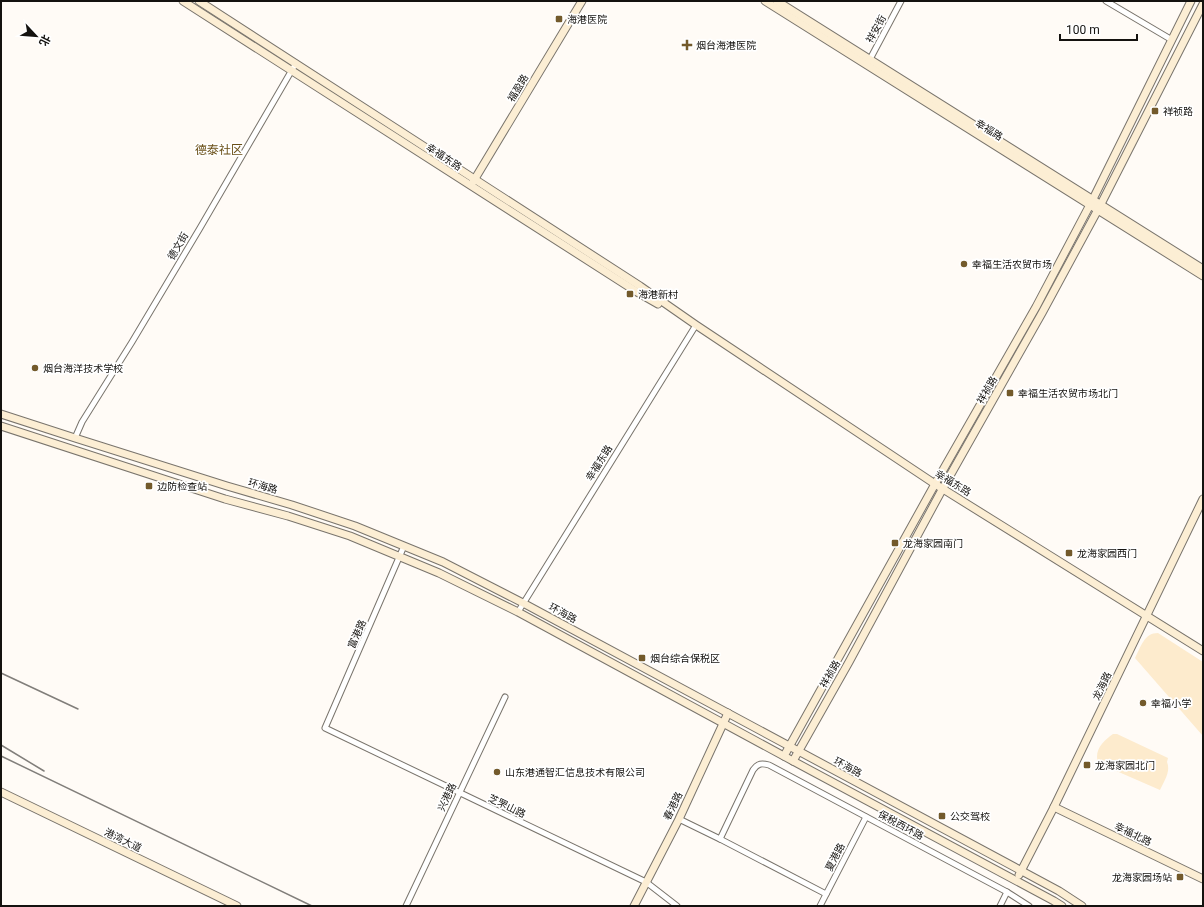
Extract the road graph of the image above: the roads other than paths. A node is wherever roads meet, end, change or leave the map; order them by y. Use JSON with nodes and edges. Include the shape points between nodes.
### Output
{"nodes":[{"id":1,"x":183,"y":1,"type":"edge"},
{"id":2,"x":199,"y":1,"type":"edge"},
{"id":3,"x":582,"y":1,"type":"edge"},
{"id":4,"x":765,"y":1,"type":"edge"},
{"id":5,"x":777,"y":1,"type":"edge"},
{"id":6,"x":901,"y":1,"type":"edge"},
{"id":7,"x":1106,"y":1,"type":"edge"},
{"id":8,"x":1191,"y":1,"type":"edge"},
{"id":9,"x":1203,"y":4,"type":"edge"},
{"id":10,"x":1172,"y":40,"type":"junction"},
{"id":11,"x":296,"y":63,"type":"junction"},
{"id":12,"x":868,"y":63,"type":"junction"},
{"id":13,"x":291,"y":70,"type":"junction"},
{"id":14,"x":475,"y":179,"type":"junction"},
{"id":15,"x":471,"y":186,"type":"junction"},
{"id":16,"x":1091,"y":202,"type":"junction"},
{"id":17,"x":1099,"y":207,"type":"junction"},
{"id":18,"x":1203,"y":269,"type":"edge"},
{"id":19,"x":1203,"y":276,"type":"edge"},
{"id":20,"x":696,"y":326,"type":"junction"},
{"id":21,"x":1,"y":414,"type":"edge"},
{"id":22,"x":1,"y":426,"type":"edge"},
{"id":23,"x":75,"y":438,"type":"junction"},
{"id":24,"x":934,"y":484,"type":"junction"},
{"id":25,"x":943,"y":488,"type":"junction"},
{"id":26,"x":1203,"y":499,"type":"edge"},
{"id":27,"x":404,"y":546,"type":"junction"},
{"id":28,"x":401,"y":557,"type":"junction"},
{"id":29,"x":523,"y":603,"type":"junction"},
{"id":30,"x":518,"y":612,"type":"junction"},
{"id":31,"x":1147,"y":615,"type":"junction"},
{"id":32,"x":1203,"y":651,"type":"edge"},
{"id":33,"x":505,"y":697,"type":"dead end"},
{"id":34,"x":728,"y":713,"type":"junction"},
{"id":35,"x":723,"y":723,"type":"junction"},
{"id":36,"x":325,"y":728,"type":"joint"},
{"id":37,"x":790,"y":746,"type":"junction"},
{"id":38,"x":798,"y":751,"type":"junction"},
{"id":39,"x":784,"y":756,"type":"junction"},
{"id":40,"x":793,"y":761,"type":"junction"},
{"id":41,"x":1,"y":792,"type":"edge"},
{"id":42,"x":459,"y":793,"type":"junction"},
{"id":43,"x":1054,"y":807,"type":"junction"},
{"id":44,"x":866,"y":817,"type":"junction"},
{"id":45,"x":678,"y":819,"type":"junction"},
{"id":46,"x":720,"y":839,"type":"junction"},
{"id":47,"x":1022,"y":871,"type":"junction"},
{"id":48,"x":1203,"y":880,"type":"edge"},
{"id":49,"x":1017,"y":881,"type":"junction"},
{"id":50,"x":646,"y":882,"type":"junction"},
{"id":51,"x":1007,"y":892,"type":"junction"},
{"id":52,"x":826,"y":894,"type":"junction"},
{"id":53,"x":237,"y":906,"type":"edge"},
{"id":54,"x":406,"y":906,"type":"edge"},
{"id":55,"x":634,"y":906,"type":"edge"},
{"id":56,"x":677,"y":906,"type":"edge"},
{"id":57,"x":820,"y":906,"type":"edge"},
{"id":58,"x":1000,"y":906,"type":"edge"},
{"id":59,"x":1029,"y":906,"type":"edge"},
{"id":60,"x":1062,"y":906,"type":"edge"},
{"id":61,"x":1082,"y":906,"type":"edge"}],
"edges":[{"from":1,"to":13,"type":"street","name":"幸福东路"},
{"from":2,"to":11,"type":"street","name":"幸福东路"},
{"from":3,"to":14,"type":"street","name":"福盈路"},
{"from":4,"to":12,"type":"street","name":"幸福路"},
{"from":5,"to":12,"type":"street","name":"幸福路"},
{"from":6,"to":12,"type":"street","name":"祥安街"},
{"from":7,"to":10,"type":"street"},
{"from":8,"to":10,"type":"street","name":"祥祯路"},
{"from":9,"to":17,"type":"street","name":"祥祯路"},
{"from":10,"to":16,"type":"street","name":"祥祯路"},
{"from":11,"to":13,"type":"street","name":"德文街"},
{"from":11,"to":14,"type":"street","name":"幸福东路"},
{"from":12,"to":16,"type":"street","name":"幸福路"},
{"from":13,"to":15,"type":"street","name":"幸福东路"},
{"from":13,"to":23,"type":"street","name":"德文街","via":[[200,228],[82,422]]},
{"from":14,"to":15,"type":"street","name":"福盈路"},
{"from":14,"to":20,"type":"street","name":"幸福东路","via":[[640,286]]},
{"from":15,"to":20,"type":"street","name":"幸福东路","via":[[637,292]]},
{"from":16,"to":17,"type":"street","name":"幸福路"},
{"from":16,"to":24,"type":"street","name":"祥祯路","via":[[1036,307]]},
{"from":17,"to":18,"type":"street","name":"幸福路"},
{"from":17,"to":19,"type":"street","name":"幸福路"},
{"from":17,"to":25,"type":"street","name":"祥祯路"},
{"from":20,"to":24,"type":"street","name":"幸福东路"},
{"from":20,"to":29,"type":"street","name":"幸福东路"},
{"from":21,"to":23,"type":"street","name":"环海路"},
{"from":22,"to":28,"type":"street","name":"环海路","via":[[225,499],[350,536]]},
{"from":23,"to":27,"type":"street","name":"环海路","via":[[292,505]]},
{"from":24,"to":25,"type":"street","name":"幸福东路"},
{"from":24,"to":37,"type":"street","name":"祥祯路"},
{"from":25,"to":31,"type":"street","name":"幸福东路"},
{"from":25,"to":38,"type":"street","name":"祥祯路"},
{"from":26,"to":31,"type":"street","name":"龙海路"},
{"from":27,"to":28,"type":"street","name":"富港路"},
{"from":27,"to":29,"type":"street","name":"环海路","via":[[443,562]]},
{"from":28,"to":30,"type":"street","name":"环海路"},
{"from":28,"to":36,"type":"street","name":"富港路"},
{"from":29,"to":30,"type":"street","name":"幸福东路"},
{"from":29,"to":34,"type":"street","name":"环海路"},
{"from":30,"to":35,"type":"street","name":"环海路"},
{"from":31,"to":32,"type":"street","name":"幸福东路"},
{"from":31,"to":43,"type":"street","name":"龙海路"},
{"from":33,"to":42,"type":"street","name":"兴港路"},
{"from":34,"to":35,"type":"street","name":"春港路"},
{"from":34,"to":37,"type":"street","name":"环海路"},
{"from":35,"to":39,"type":"street","name":"环海路"},
{"from":35,"to":45,"type":"street","name":"春港路"},
{"from":36,"to":42,"type":"street","name":"芝罘山路"},
{"from":37,"to":38,"type":"street","name":"环海路"},
{"from":37,"to":39,"type":"street","name":"祥祯路"},
{"from":38,"to":40,"type":"street","name":"祥祯路"},
{"from":38,"to":47,"type":"street","name":"环海路"},
{"from":39,"to":40,"type":"street","name":"环海路"},
{"from":40,"to":49,"type":"street","name":"环海路"},
{"from":41,"to":53,"type":"street","name":"港湾大道"},
{"from":42,"to":50,"type":"street","name":"芝罘山路"},
{"from":42,"to":54,"type":"street","name":"兴港路"},
{"from":43,"to":47,"type":"street","name":"龙海路"},
{"from":43,"to":48,"type":"street","name":"幸福北路"},
{"from":44,"to":46,"type":"street","name":"保税西环路","via":[[763,763],[753,770]]},
{"from":44,"to":51,"type":"street","name":"保税西环路"},
{"from":44,"to":52,"type":"street","name":"夏港路"},
{"from":45,"to":46,"type":"street"},
{"from":45,"to":50,"type":"street","name":"春港路"},
{"from":46,"to":52,"type":"street"},
{"from":47,"to":49,"type":"street","name":"龙海路"},
{"from":47,"to":61,"type":"street","name":"环海路"},
{"from":49,"to":60,"type":"street","name":"环海路"},
{"from":50,"to":55,"type":"street","name":"春港路"},
{"from":50,"to":56,"type":"street","name":"芝罘山路"},
{"from":51,"to":58,"type":"street"},
{"from":51,"to":59,"type":"street","name":"保税西环路"},
{"from":52,"to":57,"type":"street","name":"夏港路"}]}
